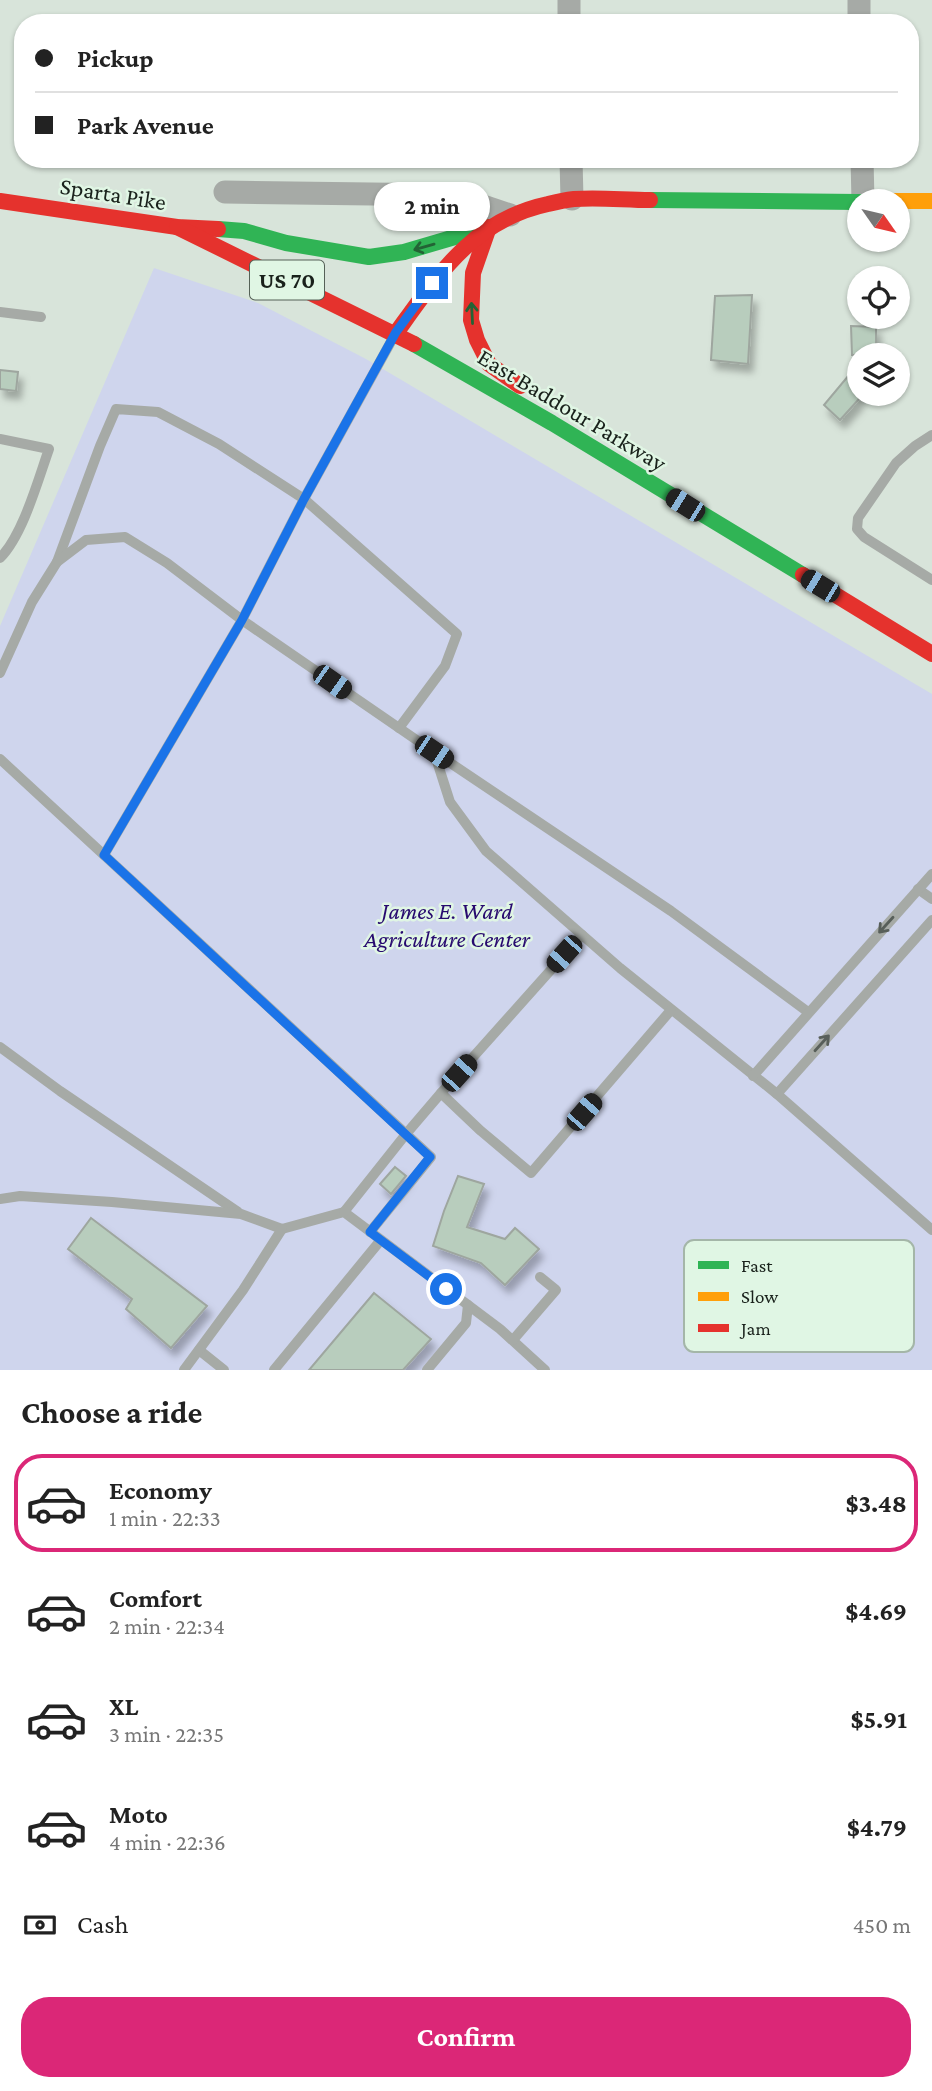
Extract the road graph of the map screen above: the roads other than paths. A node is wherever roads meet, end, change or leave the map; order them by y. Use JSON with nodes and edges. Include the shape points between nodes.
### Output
{"nodes":[{"id":1,"x":571,"y":168,"type":"edge"},
{"id":2,"x":862,"y":168,"type":"edge"},
{"id":3,"x":861,"y":189,"type":"edge"},
{"id":4,"x":225,"y":192,"type":"dead end"},
{"id":5,"x":572,"y":200,"type":"junction"},
{"id":6,"x":0,"y":201,"type":"edge"},
{"id":7,"x":847,"y":201,"type":"edge"},
{"id":8,"x":910,"y":201,"type":"edge"},
{"id":9,"x":932,"y":201,"type":"edge"},
{"id":10,"x":510,"y":215,"type":"junction"},
{"id":11,"x":177,"y":227,"type":"junction"},
{"id":12,"x":489,"y":227,"type":"junction"},
{"id":13,"x":0,"y":312,"type":"edge"},
{"id":14,"x":41,"y":317,"type":"dead end"},
{"id":15,"x":396,"y":332,"type":"junction"},
{"id":16,"x":552,"y":423,"type":"junction"},
{"id":17,"x":932,"y":435,"type":"edge"},
{"id":18,"x":0,"y":439,"type":"edge"},
{"id":19,"x":304,"y":499,"type":"junction"},
{"id":20,"x":0,"y":558,"type":"edge"},
{"id":21,"x":57,"y":562,"type":"junction"},
{"id":22,"x":932,"y":580,"type":"edge"},
{"id":23,"x":242,"y":620,"type":"junction"},
{"id":24,"x":932,"y":654,"type":"edge"},
{"id":25,"x":0,"y":673,"type":"edge"},
{"id":26,"x":399,"y":728,"type":"junction"},
{"id":27,"x":434,"y":752,"type":"junction"},
{"id":28,"x":0,"y":759,"type":"edge"},
{"id":29,"x":104,"y":855,"type":"junction"},
{"id":30,"x":932,"y":874,"type":"edge"},
{"id":31,"x":918,"y":889,"type":"junction"},
{"id":32,"x":932,"y":899,"type":"edge"},
{"id":33,"x":932,"y":920,"type":"edge"},
{"id":34,"x":582,"y":935,"type":"junction"},
{"id":35,"x":671,"y":1010,"type":"junction"},
{"id":36,"x":808,"y":1012,"type":"junction"},
{"id":37,"x":0,"y":1047,"type":"edge"},
{"id":38,"x":753,"y":1076,"type":"junction"},
{"id":39,"x":441,"y":1093,"type":"junction"},
{"id":40,"x":777,"y":1094,"type":"junction"},
{"id":41,"x":406,"y":1134,"type":"junction"},
{"id":42,"x":0,"y":1199,"type":"edge"},
{"id":43,"x":344,"y":1212,"type":"junction"},
{"id":44,"x":241,"y":1214,"type":"junction"},
{"id":45,"x":282,"y":1229,"type":"junction"},
{"id":46,"x":932,"y":1230,"type":"edge"},
{"id":47,"x":370,"y":1232,"type":"junction"},
{"id":48,"x":380,"y":1241,"type":"junction"},
{"id":49,"x":540,"y":1276,"type":"dead end"},
{"id":50,"x":468,"y":1305,"type":"junction"},
{"id":51,"x":513,"y":1340,"type":"junction"},
{"id":52,"x":199,"y":1350,"type":"junction"},
{"id":53,"x":537,"y":1367,"type":"edge"},
{"id":54,"x":184,"y":1370,"type":"edge"},
{"id":55,"x":224,"y":1370,"type":"edge"},
{"id":56,"x":274,"y":1370,"type":"edge"},
{"id":57,"x":427,"y":1370,"type":"edge"}],
"edges":[{"from":1,"to":5,"type":"street"},
{"from":2,"to":3,"type":"street"},
{"from":4,"to":10,"type":"street","via":[[450,195]]},
{"from":5,"to":7,"type":"main road"},
{"from":5,"to":10,"type":"main road"},
{"from":6,"to":11,"type":"main road","name":"Sparta Pike","number":"US 70"},
{"from":8,"to":9,"type":"main road"},
{"from":10,"to":12,"type":"main road"},
{"from":12,"to":11,"type":"main road","one_way":true,"via":[[404,252],[369,257],[244,231]]},
{"from":11,"to":15,"type":"main road","name":"East Baddour Parkway","number":"US 70"},
{"from":12,"to":15,"type":"main road","via":[[449,262]]},
{"from":16,"to":12,"type":"main road","one_way":true,"via":[[523,388],[489,364],[477,340],[471,320],[473,273]]},
{"from":13,"to":14,"type":"lane"},
{"from":15,"to":16,"type":"main road","name":"East Baddour Parkway","number":"US 70"},
{"from":15,"to":19,"type":"lane"},
{"from":16,"to":24,"type":"main road","name":"East Baddour Parkway","number":"US 70"},
{"from":17,"to":22,"type":"lane","via":[[896,463],[858,518],[857,528]]},
{"from":18,"to":20,"type":"lane","via":[[49,449],[9,549]]},
{"from":19,"to":21,"type":"lane","via":[[219,444],[158,412],[116,409]]},
{"from":19,"to":23,"type":"lane"},
{"from":19,"to":26,"type":"lane","via":[[457,634],[445,666]]},
{"from":21,"to":23,"type":"lane","via":[[86,540],[125,537]]},
{"from":21,"to":25,"type":"lane","via":[[32,601]]},
{"from":23,"to":26,"type":"lane"},
{"from":23,"to":29,"type":"lane"},
{"from":26,"to":27,"type":"lane"},
{"from":27,"to":34,"type":"lane","via":[[450,802],[486,850]]},
{"from":27,"to":36,"type":"lane","via":[[671,911]]},
{"from":28,"to":29,"type":"lane"},
{"from":29,"to":41,"type":"lane"},
{"from":30,"to":31,"type":"lane"},
{"from":31,"to":32,"type":"lane"},
{"from":31,"to":36,"type":"lane","one_way":true},
{"from":40,"to":33,"type":"lane","one_way":true},
{"from":34,"to":35,"type":"lane"},
{"from":34,"to":39,"type":"lane"},
{"from":35,"to":38,"type":"lane"},
{"from":35,"to":39,"type":"lane","via":[[531,1173]]},
{"from":36,"to":38,"type":"lane"},
{"from":37,"to":44,"type":"lane"},
{"from":38,"to":40,"type":"lane"},
{"from":39,"to":41,"type":"lane"},
{"from":40,"to":46,"type":"lane"},
{"from":41,"to":43,"type":"lane"},
{"from":41,"to":47,"type":"lane","via":[[430,1157]]},
{"from":42,"to":44,"type":"lane","via":[[20,1196]]},
{"from":43,"to":45,"type":"lane"},
{"from":43,"to":47,"type":"lane"},
{"from":44,"to":45,"type":"lane"},
{"from":45,"to":52,"type":"lane"},
{"from":47,"to":48,"type":"lane"},
{"from":48,"to":50,"type":"lane"},
{"from":48,"to":56,"type":"lane"},
{"from":49,"to":51,"type":"lane","via":[[556,1290]]},
{"from":50,"to":51,"type":"lane"},
{"from":50,"to":57,"type":"lane","via":[[466,1323]]},
{"from":51,"to":53,"type":"lane"},
{"from":52,"to":54,"type":"lane"},
{"from":52,"to":55,"type":"lane"}]}
